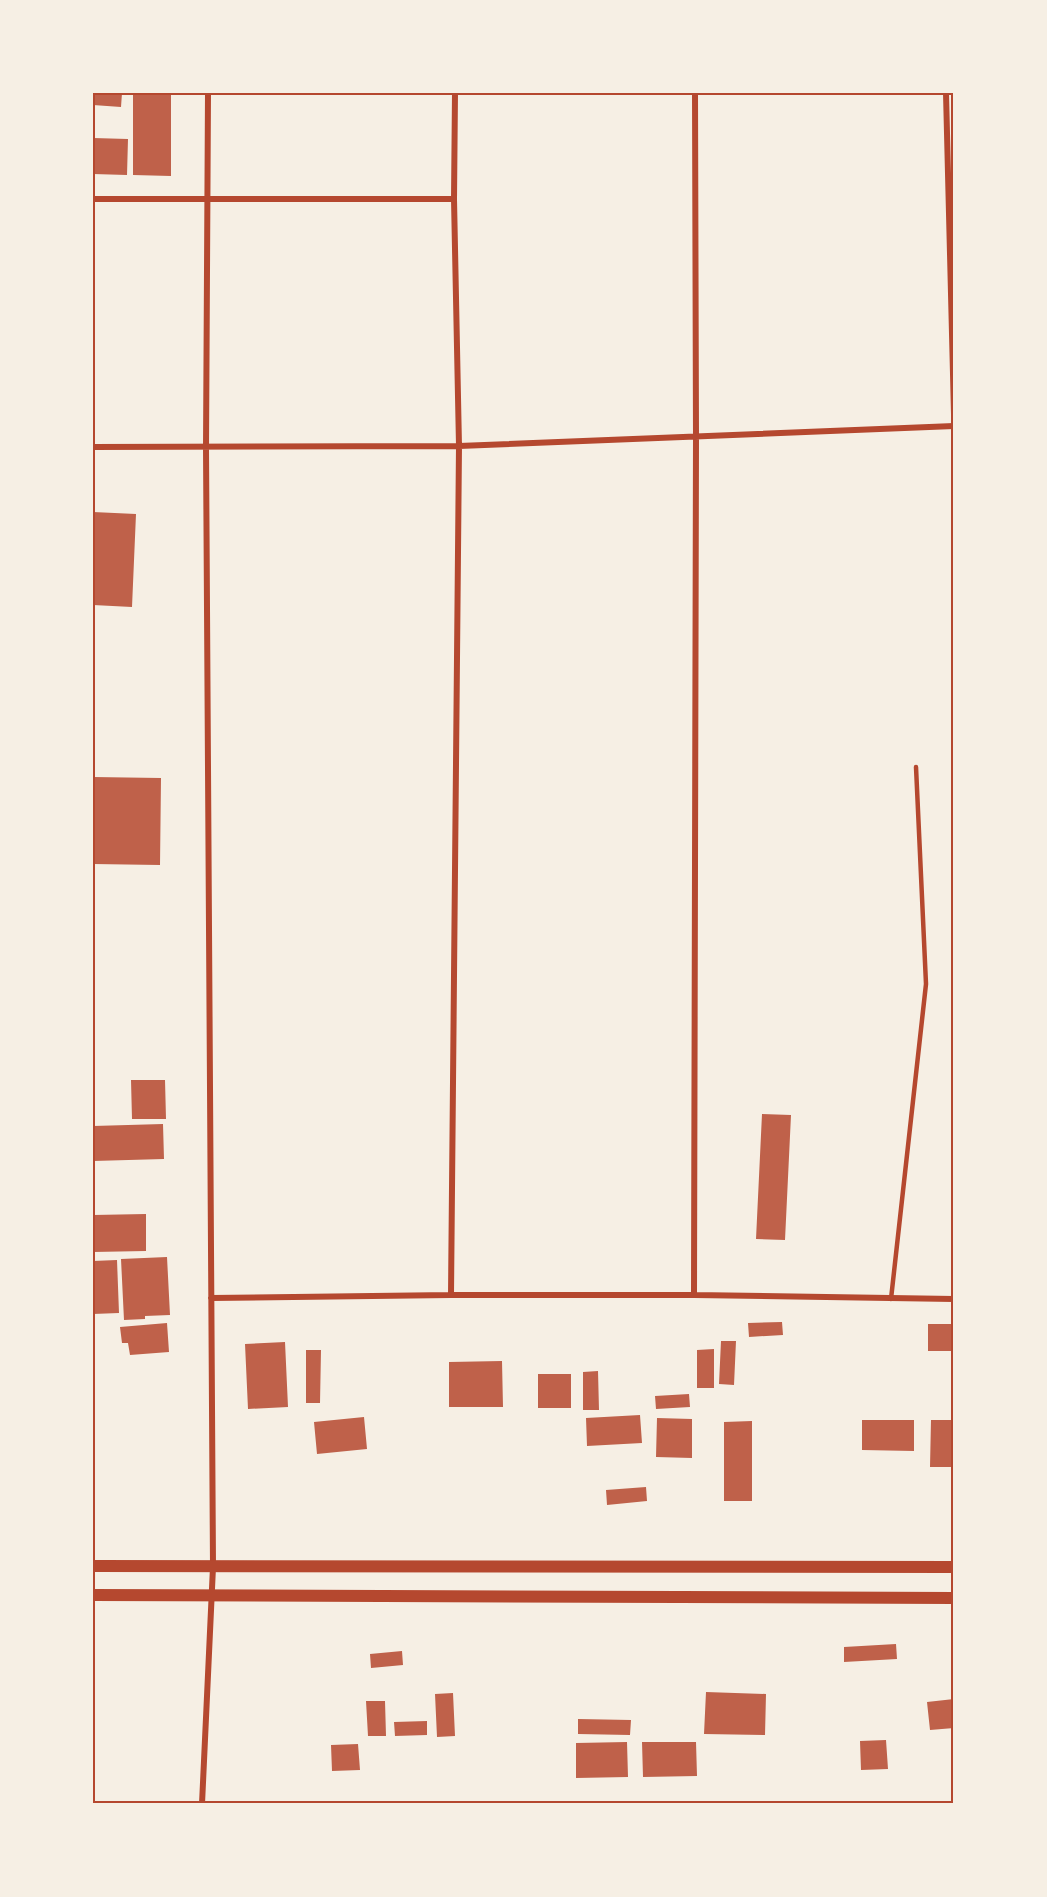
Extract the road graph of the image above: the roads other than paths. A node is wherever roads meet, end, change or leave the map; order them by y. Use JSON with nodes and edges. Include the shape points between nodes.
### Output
{"nodes":[{"id":1,"x":208,"y":93,"type":"edge"},
{"id":2,"x":455,"y":93,"type":"edge"},
{"id":3,"x":694,"y":93,"type":"edge"},
{"id":4,"x":946,"y":93,"type":"edge"},
{"id":5,"x":93,"y":199,"type":"edge"},
{"id":6,"x":454,"y":199,"type":"junction"},
{"id":7,"x":208,"y":200,"type":"junction"},
{"id":8,"x":954,"y":414,"type":"edge"},
{"id":9,"x":954,"y":426,"type":"edge"},
{"id":10,"x":696,"y":438,"type":"junction"},
{"id":11,"x":459,"y":446,"type":"junction"},
{"id":12,"x":93,"y":447,"type":"edge"},
{"id":13,"x":206,"y":448,"type":"junction"},
{"id":14,"x":916,"y":767,"type":"dead end"},
{"id":15,"x":451,"y":1295,"type":"junction"},
{"id":16,"x":694,"y":1295,"type":"junction"},
{"id":17,"x":211,"y":1298,"type":"junction"},
{"id":18,"x":891,"y":1299,"type":"junction"},
{"id":19,"x":954,"y":1299,"type":"edge"},
{"id":20,"x":93,"y":1566,"type":"edge"},
{"id":21,"x":213,"y":1567,"type":"junction"},
{"id":22,"x":954,"y":1567,"type":"edge"},
{"id":23,"x":93,"y":1595,"type":"edge"},
{"id":24,"x":212,"y":1596,"type":"junction"},
{"id":25,"x":954,"y":1598,"type":"edge"},
{"id":26,"x":202,"y":1804,"type":"edge"}],
"edges":[{"from":1,"to":7,"type":"street"},
{"from":2,"to":6,"type":"street"},
{"from":3,"to":10,"type":"street"},
{"from":4,"to":8,"type":"street"},
{"from":5,"to":7,"type":"street"},
{"from":6,"to":7,"type":"street"},
{"from":6,"to":11,"type":"street"},
{"from":7,"to":13,"type":"street"},
{"from":9,"to":10,"type":"street"},
{"from":10,"to":11,"type":"street"},
{"from":10,"to":16,"type":"street"},
{"from":11,"to":13,"type":"street"},
{"from":11,"to":15,"type":"street"},
{"from":12,"to":13,"type":"street"},
{"from":13,"to":17,"type":"street"},
{"from":14,"to":18,"type":"lane","via":[[926,984]]},
{"from":15,"to":16,"type":"street"},
{"from":15,"to":17,"type":"street"},
{"from":16,"to":18,"type":"street"},
{"from":17,"to":21,"type":"street"},
{"from":18,"to":19,"type":"street"},
{"from":20,"to":21,"type":"main road"},
{"from":21,"to":22,"type":"main road"},
{"from":21,"to":24,"type":"street"},
{"from":23,"to":24,"type":"main road"},
{"from":24,"to":25,"type":"main road"},
{"from":24,"to":26,"type":"street"}]}
